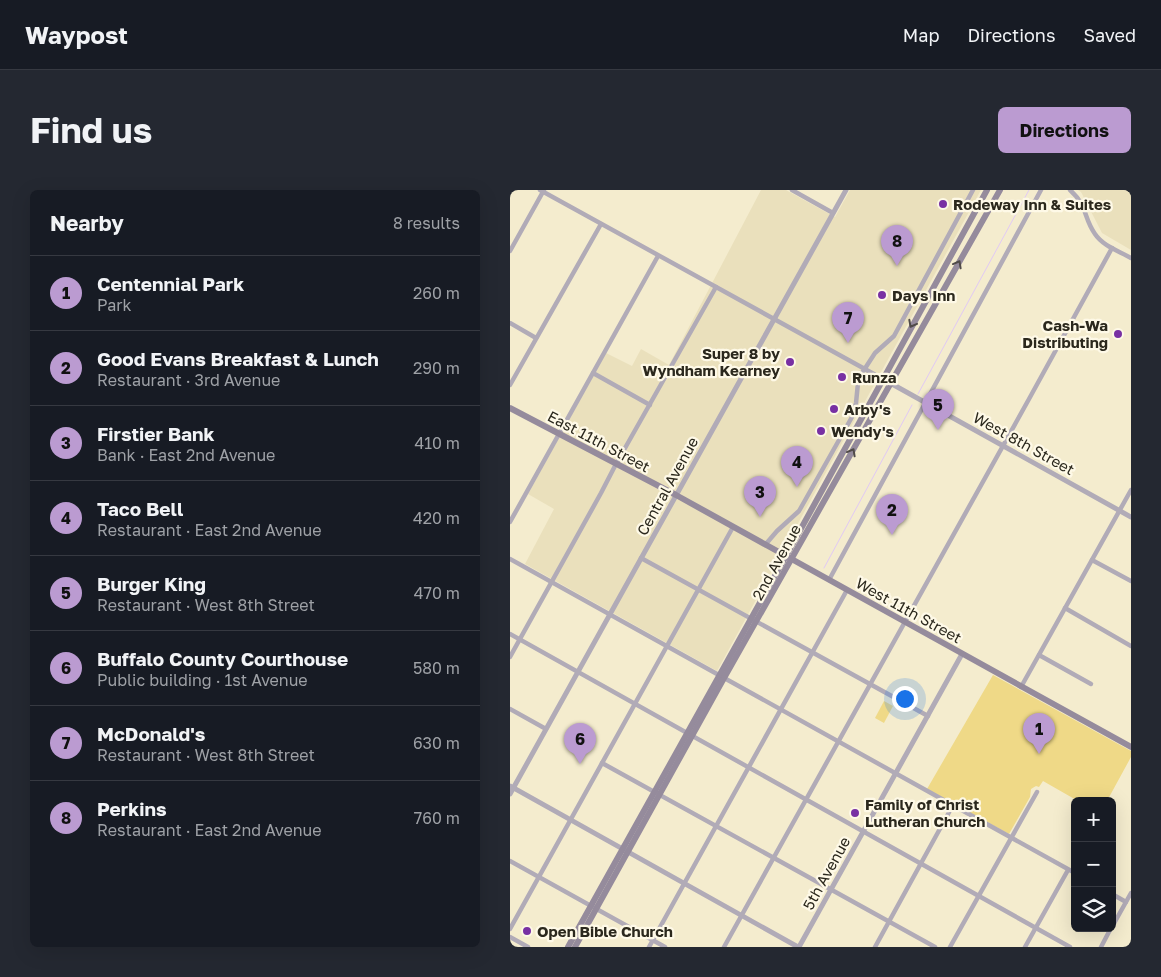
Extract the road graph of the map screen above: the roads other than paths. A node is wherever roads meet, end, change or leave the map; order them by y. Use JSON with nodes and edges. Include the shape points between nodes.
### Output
{"nodes":[{"id":1,"x":792,"y":190,"type":"edge"},
{"id":2,"x":846,"y":190,"type":"edge"},
{"id":3,"x":973,"y":190,"type":"edge"},
{"id":4,"x":987,"y":190,"type":"edge"},
{"id":5,"x":1000,"y":190,"type":"edge"},
{"id":6,"x":1041,"y":190,"type":"edge"},
{"id":7,"x":1070,"y":190,"type":"edge"},
{"id":8,"x":542,"y":191,"type":"edge"},
{"id":9,"x":833,"y":213,"type":"junction"},
{"id":10,"x":601,"y":224,"type":"junction"},
{"id":11,"x":1112,"y":248,"type":"junction"},
{"id":12,"x":510,"y":251,"type":"edge"},
{"id":13,"x":658,"y":256,"type":"junction"},
{"id":14,"x":1131,"y":258,"type":"edge"},
{"id":15,"x":716,"y":287,"type":"junction"},
{"id":16,"x":774,"y":319,"type":"junction"},
{"id":17,"x":510,"y":324,"type":"edge"},
{"id":18,"x":536,"y":338,"type":"junction"},
{"id":19,"x":864,"y":369,"type":"junction"},
{"id":20,"x":593,"y":373,"type":"junction"},
{"id":21,"x":883,"y":380,"type":"junction"},
{"id":22,"x":890,"y":384,"type":"junction"},
{"id":23,"x":510,"y":385,"type":"edge"},
{"id":24,"x":925,"y":403,"type":"junction"},
{"id":25,"x":650,"y":405,"type":"junction"},
{"id":26,"x":510,"y":408,"type":"edge"},
{"id":27,"x":558,"y":434,"type":"junction"},
{"id":28,"x":1003,"y":446,"type":"junction"},
{"id":29,"x":616,"y":464,"type":"junction"},
{"id":30,"x":1131,"y":490,"type":"edge"},
{"id":31,"x":676,"y":495,"type":"junction"},
{"id":32,"x":1120,"y":510,"type":"junction"},
{"id":33,"x":1131,"y":517,"type":"edge"},
{"id":34,"x":510,"y":522,"type":"edge"},
{"id":35,"x":733,"y":527,"type":"junction"},
{"id":36,"x":765,"y":545,"type":"junction"},
{"id":37,"x":641,"y":558,"type":"junction"},
{"id":38,"x":789,"y":558,"type":"junction"},
{"id":39,"x":510,"y":559,"type":"edge"},
{"id":40,"x":1092,"y":560,"type":"junction"},
{"id":41,"x":829,"y":580,"type":"junction"},
{"id":42,"x":1131,"y":581,"type":"edge"},
{"id":43,"x":552,"y":582,"type":"junction"},
{"id":44,"x":698,"y":590,"type":"junction"},
{"id":45,"x":847,"y":590,"type":"junction"},
{"id":46,"x":1065,"y":608,"type":"junction"},
{"id":47,"x":610,"y":614,"type":"junction"},
{"id":48,"x":754,"y":620,"type":"junction"},
{"id":49,"x":904,"y":622,"type":"junction"},
{"id":50,"x":510,"y":634,"type":"edge"},
{"id":51,"x":520,"y":640,"type":"junction"},
{"id":52,"x":667,"y":646,"type":"junction"},
{"id":53,"x":1131,"y":646,"type":"edge"},
{"id":54,"x":812,"y":652,"type":"junction"},
{"id":55,"x":962,"y":654,"type":"junction"},
{"id":56,"x":1039,"y":655,"type":"junction"},
{"id":57,"x":510,"y":657,"type":"edge"},
{"id":58,"x":578,"y":672,"type":"junction"},
{"id":59,"x":722,"y":677,"type":"junction"},
{"id":60,"x":870,"y":684,"type":"junction"},
{"id":61,"x":1091,"y":684,"type":"dead end"},
{"id":62,"x":1021,"y":687,"type":"junction"},
{"id":63,"x":635,"y":704,"type":"junction"},
{"id":64,"x":510,"y":709,"type":"edge"},
{"id":65,"x":781,"y":709,"type":"junction"},
{"id":66,"x":928,"y":716,"type":"junction"},
{"id":67,"x":546,"y":729,"type":"junction"},
{"id":68,"x":690,"y":735,"type":"junction"},
{"id":69,"x":838,"y":741,"type":"junction"},
{"id":70,"x":1131,"y":748,"type":"edge"},
{"id":71,"x":602,"y":763,"type":"junction"},
{"id":72,"x":749,"y":768,"type":"junction"},
{"id":73,"x":896,"y":774,"type":"junction"},
{"id":74,"x":512,"y":787,"type":"edge"},
{"id":75,"x":1036,"y":792,"type":"dead end"},
{"id":76,"x":657,"y":793,"type":"junction"},
{"id":77,"x":510,"y":794,"type":"edge"},
{"id":78,"x":806,"y":799,"type":"junction"},
{"id":79,"x":953,"y":806,"type":"junction"},
{"id":80,"x":571,"y":820,"type":"junction"},
{"id":81,"x":716,"y":826,"type":"junction"},
{"id":82,"x":863,"y":832,"type":"junction"},
{"id":83,"x":1011,"y":838,"type":"junction"},
{"id":84,"x":625,"y":850,"type":"junction"},
{"id":85,"x":773,"y":858,"type":"junction"},
{"id":86,"x":510,"y":861,"type":"edge"},
{"id":87,"x":921,"y":864,"type":"junction"},
{"id":88,"x":1068,"y":870,"type":"junction"},
{"id":89,"x":1071,"y":871,"type":"edge"},
{"id":90,"x":539,"y":877,"type":"junction"},
{"id":91,"x":684,"y":883,"type":"junction"},
{"id":92,"x":831,"y":889,"type":"junction"},
{"id":93,"x":1131,"y":893,"type":"edge"},
{"id":94,"x":979,"y":896,"type":"junction"},
{"id":95,"x":1116,"y":896,"type":"edge"},
{"id":96,"x":1126,"y":902,"type":"junction"},
{"id":97,"x":594,"y":907,"type":"junction"},
{"id":98,"x":741,"y":915,"type":"junction"},
{"id":99,"x":1116,"y":920,"type":"edge"},
{"id":100,"x":889,"y":922,"type":"junction"},
{"id":101,"x":1036,"y":928,"type":"junction"},
{"id":102,"x":510,"y":929,"type":"edge"},
{"id":103,"x":1109,"y":932,"type":"edge"},
{"id":104,"x":510,"y":937,"type":"edge"},
{"id":105,"x":653,"y":940,"type":"junction"},
{"id":106,"x":528,"y":947,"type":"edge"},
{"id":107,"x":568,"y":947,"type":"edge"},
{"id":108,"x":575,"y":947,"type":"edge"},
{"id":109,"x":649,"y":947,"type":"edge"},
{"id":110,"x":665,"y":947,"type":"edge"},
{"id":111,"x":724,"y":947,"type":"edge"},
{"id":112,"x":798,"y":947,"type":"edge"},
{"id":113,"x":874,"y":947,"type":"edge"},
{"id":114,"x":935,"y":947,"type":"edge"},
{"id":115,"x":950,"y":947,"type":"edge"},
{"id":116,"x":1026,"y":947,"type":"edge"},
{"id":117,"x":1070,"y":947,"type":"edge"},
{"id":118,"x":1101,"y":947,"type":"edge"}],
"edges":[{"from":1,"to":9,"type":"street"},
{"from":2,"to":9,"type":"street","name":"Central Avenue"},
{"from":3,"to":19,"type":"street","via":[[894,336],[875,353]]},
{"from":4,"to":21,"type":"main road","name":"2nd Avenue","one_way":true},
{"from":22,"to":5,"type":"main road","name":"2nd Avenue","one_way":true},
{"from":6,"to":24,"type":"street"},
{"from":7,"to":11,"type":"street","via":[[1085,208],[1094,233]]},
{"from":8,"to":10,"type":"street","name":"West 8th Street"},
{"from":8,"to":12,"type":"street"},
{"from":9,"to":16,"type":"street","name":"Central Avenue"},
{"from":10,"to":13,"type":"street","name":"West 8th Street"},
{"from":10,"to":18,"type":"street"},
{"from":11,"to":14,"type":"street"},
{"from":11,"to":28,"type":"street"},
{"from":13,"to":15,"type":"street","name":"West 8th Street"},
{"from":13,"to":20,"type":"street"},
{"from":15,"to":16,"type":"street","name":"West 8th Street"},
{"from":15,"to":25,"type":"street"},
{"from":16,"to":19,"type":"street","name":"West 8th Street"},
{"from":16,"to":31,"type":"street","name":"Central Avenue"},
{"from":17,"to":18,"type":"street"},
{"from":18,"to":23,"type":"street"},
{"from":19,"to":21,"type":"street","name":"West 8th Street"},
{"from":19,"to":36,"type":"street","via":[[852,417],[798,513]]},
{"from":20,"to":25,"type":"street"},
{"from":20,"to":27,"type":"street"},
{"from":21,"to":22,"type":"street","name":"West 8th Street"},
{"from":21,"to":38,"type":"main road","name":"2nd Avenue"},
{"from":22,"to":24,"type":"street","name":"West 8th Street"},
{"from":38,"to":22,"type":"main road","name":"2nd Avenue","one_way":true},
{"from":24,"to":28,"type":"street","name":"West 8th Street"},
{"from":24,"to":41,"type":"street"},
{"from":25,"to":29,"type":"street"},
{"from":26,"to":27,"type":"main road","name":"East 11th Street"},
{"from":27,"to":29,"type":"main road","name":"East 11th Street"},
{"from":27,"to":34,"type":"street"},
{"from":28,"to":32,"type":"street","name":"West 8th Street"},
{"from":28,"to":49,"type":"street"},
{"from":29,"to":31,"type":"main road","name":"East 11th Street"},
{"from":29,"to":43,"type":"street"},
{"from":30,"to":32,"type":"street"},
{"from":31,"to":35,"type":"main road","name":"West 11th Street"},
{"from":31,"to":37,"type":"street","name":"Central Avenue"},
{"from":32,"to":33,"type":"street","name":"West 8th Street"},
{"from":32,"to":40,"type":"street"},
{"from":35,"to":36,"type":"main road","name":"West 11th Street"},
{"from":35,"to":44,"type":"street"},
{"from":36,"to":38,"type":"main road","name":"West 11th Street"},
{"from":37,"to":44,"type":"street"},
{"from":37,"to":47,"type":"street","name":"Central Avenue"},
{"from":38,"to":41,"type":"main road","name":"West 11th Street"},
{"from":38,"to":48,"type":"main road","name":"2nd Avenue"},
{"from":39,"to":43,"type":"street"},
{"from":40,"to":42,"type":"street"},
{"from":40,"to":46,"type":"street"},
{"from":41,"to":45,"type":"main road","name":"West 11th Street"},
{"from":43,"to":47,"type":"street"},
{"from":43,"to":51,"type":"street"},
{"from":44,"to":48,"type":"street"},
{"from":44,"to":52,"type":"street"},
{"from":45,"to":49,"type":"main road","name":"West 11th Street"},
{"from":45,"to":54,"type":"street"},
{"from":46,"to":53,"type":"street"},
{"from":46,"to":56,"type":"street"},
{"from":47,"to":52,"type":"street"},
{"from":47,"to":58,"type":"street","name":"Central Avenue"},
{"from":48,"to":54,"type":"street"},
{"from":48,"to":59,"type":"main road","name":"2nd Avenue"},
{"from":49,"to":55,"type":"main road","name":"West 11th Street"},
{"from":49,"to":60,"type":"street"},
{"from":50,"to":51,"type":"street"},
{"from":51,"to":57,"type":"street"},
{"from":51,"to":58,"type":"street"},
{"from":52,"to":59,"type":"street"},
{"from":52,"to":63,"type":"street"},
{"from":54,"to":60,"type":"street"},
{"from":54,"to":65,"type":"street"},
{"from":55,"to":62,"type":"main road","name":"West 11th Street"},
{"from":55,"to":66,"type":"street","name":"5th Avenue"},
{"from":56,"to":61,"type":"street"},
{"from":56,"to":62,"type":"street"},
{"from":58,"to":63,"type":"street"},
{"from":58,"to":67,"type":"street","name":"Central Avenue"},
{"from":59,"to":65,"type":"street"},
{"from":59,"to":68,"type":"main road","name":"2nd Avenue"},
{"from":60,"to":66,"type":"street"},
{"from":60,"to":69,"type":"street"},
{"from":62,"to":70,"type":"main road","name":"West 11th Street"},
{"from":63,"to":68,"type":"street"},
{"from":63,"to":71,"type":"street"},
{"from":64,"to":67,"type":"street"},
{"from":65,"to":69,"type":"street"},
{"from":65,"to":72,"type":"street"},
{"from":66,"to":73,"type":"street","name":"5th Avenue"},
{"from":67,"to":74,"type":"street","name":"Central Avenue"},
{"from":68,"to":72,"type":"street"},
{"from":68,"to":76,"type":"main road","name":"2nd Avenue"},
{"from":69,"to":73,"type":"street"},
{"from":69,"to":78,"type":"street"},
{"from":71,"to":76,"type":"street"},
{"from":71,"to":80,"type":"street"},
{"from":72,"to":78,"type":"street"},
{"from":72,"to":81,"type":"street"},
{"from":73,"to":79,"type":"street"},
{"from":73,"to":82,"type":"street","name":"5th Avenue"},
{"from":74,"to":77,"type":"street","name":"Central Avenue"},
{"from":74,"to":80,"type":"street"},
{"from":75,"to":83,"type":"street"},
{"from":76,"to":81,"type":"street"},
{"from":76,"to":84,"type":"main road","name":"2nd Avenue"},
{"from":78,"to":82,"type":"street"},
{"from":78,"to":85,"type":"street"},
{"from":79,"to":83,"type":"street"},
{"from":79,"to":87,"type":"street"},
{"from":80,"to":84,"type":"street"},
{"from":80,"to":90,"type":"street"},
{"from":81,"to":85,"type":"street"},
{"from":81,"to":91,"type":"street"},
{"from":82,"to":87,"type":"street"},
{"from":82,"to":92,"type":"street","name":"5th Avenue"},
{"from":83,"to":88,"type":"street"},
{"from":83,"to":94,"type":"street"},
{"from":84,"to":91,"type":"street"},
{"from":84,"to":97,"type":"main road","name":"2nd Avenue"},
{"from":85,"to":92,"type":"street"},
{"from":85,"to":98,"type":"street"},
{"from":86,"to":90,"type":"street"},
{"from":87,"to":94,"type":"street"},
{"from":87,"to":100,"type":"street"},
{"from":88,"to":89,"type":"street"},
{"from":88,"to":101,"type":"street"},
{"from":90,"to":97,"type":"street"},
{"from":90,"to":102,"type":"street"},
{"from":91,"to":98,"type":"street"},
{"from":91,"to":105,"type":"street"},
{"from":92,"to":100,"type":"street"},
{"from":92,"to":112,"type":"street","name":"5th Avenue"},
{"from":93,"to":96,"type":"street"},
{"from":94,"to":101,"type":"street"},
{"from":94,"to":115,"type":"street"},
{"from":95,"to":96,"type":"street"},
{"from":96,"to":99,"type":"street"},
{"from":97,"to":105,"type":"street"},
{"from":97,"to":107,"type":"main road","name":"2nd Avenue"},
{"from":97,"to":108,"type":"main road","name":"2nd Avenue"},
{"from":98,"to":111,"type":"street"},
{"from":98,"to":112,"type":"street"},
{"from":100,"to":113,"type":"street"},
{"from":100,"to":114,"type":"street"},
{"from":101,"to":116,"type":"street"},
{"from":101,"to":117,"type":"street"},
{"from":103,"to":118,"type":"street"},
{"from":104,"to":106,"type":"street"},
{"from":105,"to":109,"type":"street"},
{"from":105,"to":110,"type":"street"}]}
